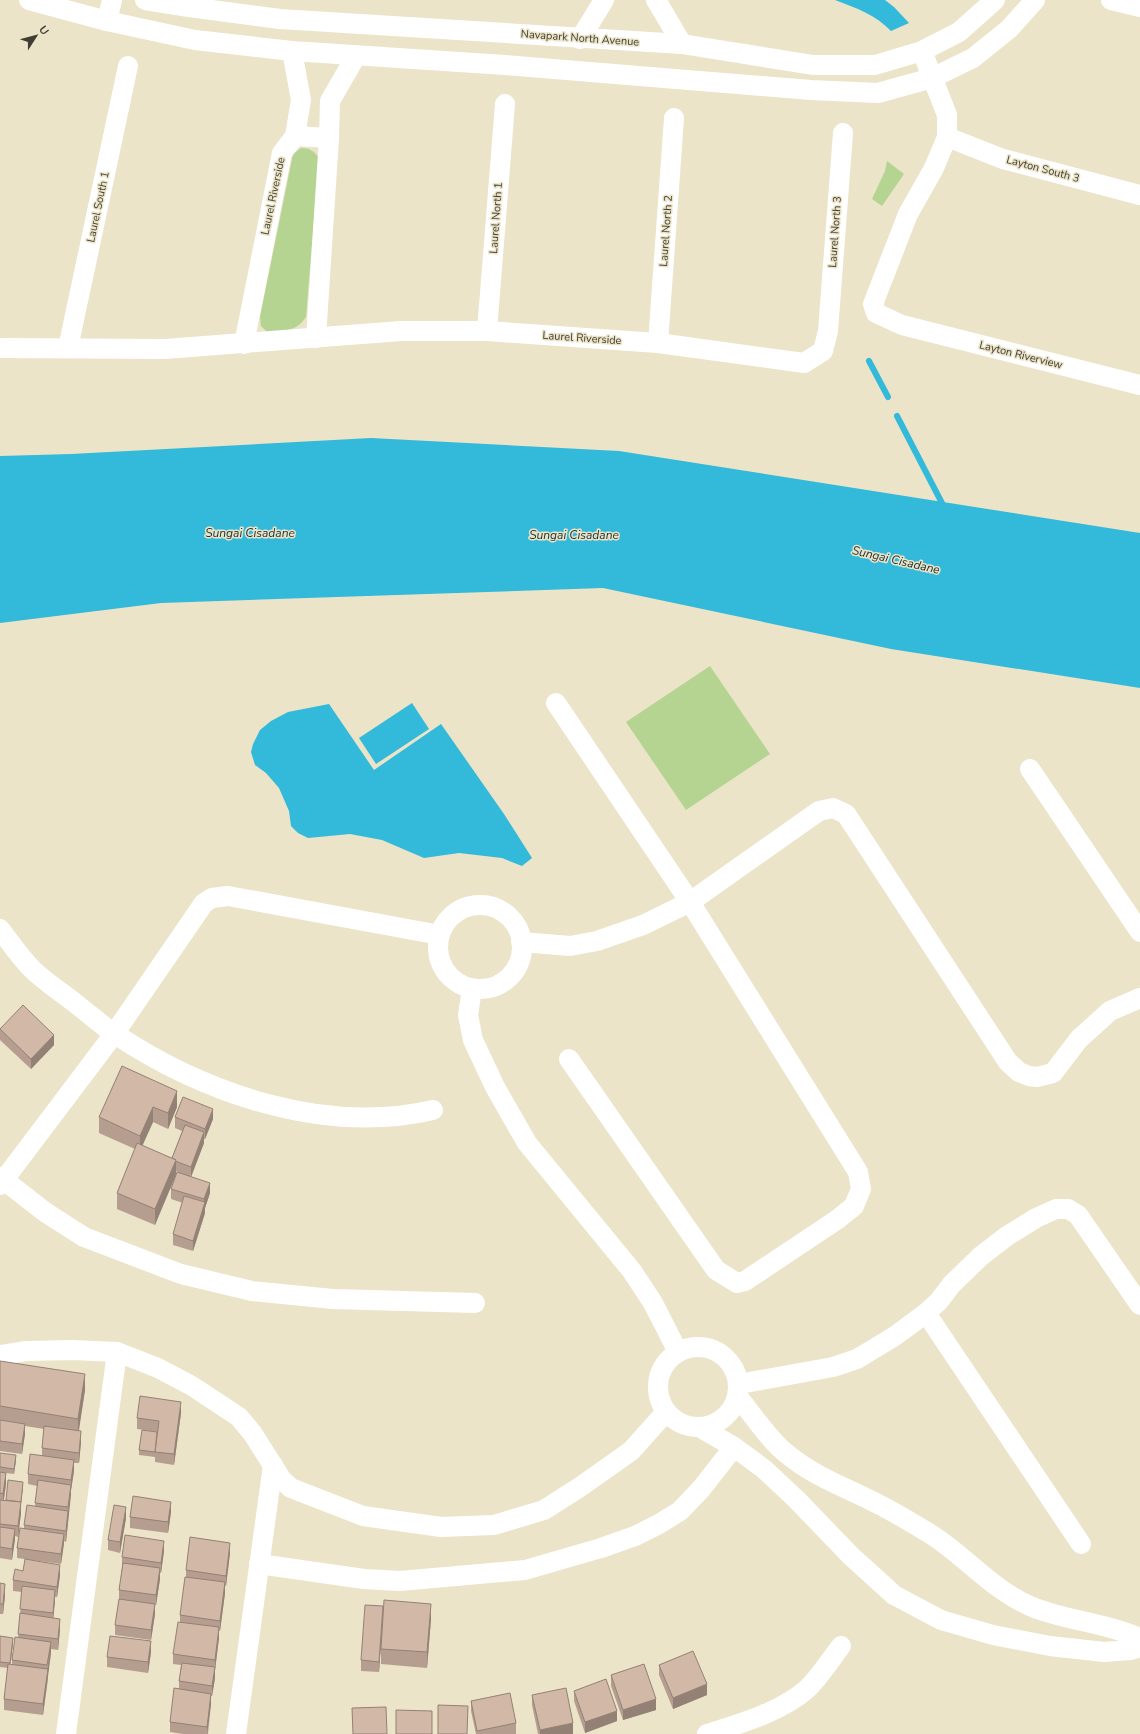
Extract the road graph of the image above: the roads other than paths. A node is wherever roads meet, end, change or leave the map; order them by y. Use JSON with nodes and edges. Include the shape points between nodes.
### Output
{"nodes":[{"id":1,"x":29,"y":0,"type":"edge"},
{"id":2,"x":112,"y":0,"type":"edge"},
{"id":3,"x":145,"y":0,"type":"edge"},
{"id":4,"x":604,"y":0,"type":"edge"},
{"id":5,"x":656,"y":0,"type":"edge"},
{"id":6,"x":995,"y":0,"type":"edge"},
{"id":7,"x":1035,"y":0,"type":"edge"},
{"id":8,"x":1111,"y":0,"type":"edge"},
{"id":9,"x":1140,"y":7,"type":"edge"},
{"id":10,"x":107,"y":20,"type":"junction"},
{"id":11,"x":580,"y":39,"type":"junction"},
{"id":12,"x":682,"y":44,"type":"junction"},
{"id":13,"x":292,"y":51,"type":"junction"},
{"id":14,"x":922,"y":51,"type":"junction"},
{"id":15,"x":356,"y":56,"type":"junction"},
{"id":16,"x":128,"y":66,"type":"dead end"},
{"id":17,"x":932,"y":78,"type":"junction"},
{"id":18,"x":505,"y":104,"type":"dead end"},
{"id":19,"x":674,"y":118,"type":"dead end"},
{"id":20,"x":843,"y":133,"type":"dead end"},
{"id":21,"x":295,"y":136,"type":"junction"},
{"id":22,"x":947,"y":137,"type":"junction"},
{"id":23,"x":329,"y":138,"type":"junction"},
{"id":24,"x":1140,"y":195,"type":"edge"},
{"id":25,"x":488,"y":331,"type":"junction"},
{"id":26,"x":828,"y":331,"type":"joint"},
{"id":27,"x":316,"y":338,"type":"junction"},
{"id":28,"x":658,"y":343,"type":"junction"},
{"id":29,"x":244,"y":344,"type":"junction"},
{"id":30,"x":0,"y":348,"type":"edge"},
{"id":31,"x":68,"y":348,"type":"junction"},
{"id":32,"x":1140,"y":384,"type":"edge"},
{"id":33,"x":556,"y":703,"type":"dead end"},
{"id":34,"x":1030,"y":769,"type":"dead end"},
{"id":35,"x":690,"y":902,"type":"junction"},
{"id":36,"x":0,"y":929,"type":"edge"},
{"id":37,"x":1140,"y":932,"type":"edge"},
{"id":38,"x":440,"y":935,"type":"junction"},
{"id":39,"x":521,"y":942,"type":"junction"},
{"id":40,"x":472,"y":989,"type":"junction"},
{"id":41,"x":1140,"y":998,"type":"edge"},
{"id":42,"x":114,"y":1034,"type":"junction"},
{"id":43,"x":569,"y":1059,"type":"dead end"},
{"id":44,"x":433,"y":1110,"type":"dead end"},
{"id":45,"x":1,"y":1180,"type":"edge"},
{"id":46,"x":475,"y":1303,"type":"dead end"},
{"id":47,"x":1140,"y":1305,"type":"edge"},
{"id":48,"x":926,"y":1313,"type":"junction"},
{"id":49,"x":117,"y":1352,"type":"junction"},
{"id":50,"x":678,"y":1352,"type":"junction"},
{"id":51,"x":0,"y":1355,"type":"edge"},
{"id":52,"x":738,"y":1391,"type":"junction"},
{"id":53,"x":666,"y":1412,"type":"junction"},
{"id":54,"x":701,"y":1428,"type":"junction"},
{"id":55,"x":734,"y":1447,"type":"junction"},
{"id":56,"x":273,"y":1465,"type":"junction"},
{"id":57,"x":1081,"y":1544,"type":"dead end"},
{"id":58,"x":259,"y":1564,"type":"junction"},
{"id":59,"x":1140,"y":1638,"type":"edge"},
{"id":60,"x":841,"y":1646,"type":"dead end"},
{"id":61,"x":1140,"y":1647,"type":"edge"},
{"id":62,"x":66,"y":1734,"type":"edge"},
{"id":63,"x":236,"y":1734,"type":"edge"},
{"id":64,"x":706,"y":1734,"type":"edge"}],
"edges":[{"from":1,"to":10,"type":"street"},
{"from":2,"to":10,"type":"street"},
{"from":3,"to":11,"type":"street","name":"Navapark North Avenue","via":[[280,19]]},
{"from":4,"to":11,"type":"street"},
{"from":5,"to":12,"type":"street"},
{"from":6,"to":14,"type":"street","name":"Navapark North Avenue","via":[[959,32]]},
{"from":7,"to":17,"type":"street","via":[[1010,30],[973,58]]},
{"from":8,"to":9,"type":"street"},
{"from":10,"to":13,"type":"street","via":[[195,40]]},
{"from":11,"to":12,"type":"street","name":"Navapark North Avenue"},
{"from":12,"to":14,"type":"street","name":"Navapark North Avenue","via":[[813,64],[875,64]]},
{"from":13,"to":15,"type":"street"},
{"from":13,"to":21,"type":"street","name":"Laurel Riverside","via":[[301,100]]},
{"from":14,"to":17,"type":"street"},
{"from":15,"to":17,"type":"street","via":[[878,93]]},
{"from":15,"to":23,"type":"street","via":[[330,101]]},
{"from":16,"to":31,"type":"street","name":"Laurel South 1"},
{"from":17,"to":22,"type":"street","via":[[947,115]]},
{"from":18,"to":25,"type":"street","name":"Laurel North 1"},
{"from":19,"to":28,"type":"street","name":"Laurel North 2"},
{"from":20,"to":26,"type":"street","name":"Laurel North 3"},
{"from":21,"to":23,"type":"street"},
{"from":21,"to":29,"type":"street","name":"Laurel Riverside","via":[[282,153]]},
{"from":22,"to":24,"type":"street","name":"Layton South 3","via":[[1003,159]]},
{"from":22,"to":32,"type":"street","name":"Layton Riverview","via":[[934,168],[908,214],[873,304],[876,313],[902,326]]},
{"from":23,"to":27,"type":"street"},
{"from":25,"to":27,"type":"street","name":"Laurel Riverside","via":[[401,331]]},
{"from":25,"to":28,"type":"street","name":"Laurel Riverside"},
{"from":26,"to":28,"type":"street","name":"Laurel Riverside","via":[[823,351],[804,363]]},
{"from":27,"to":29,"type":"street","name":"Laurel Riverside"},
{"from":29,"to":31,"type":"street","name":"Laurel Riverside","via":[[165,349]]},
{"from":30,"to":31,"type":"street","name":"Laurel Riverside"},
{"from":33,"to":35,"type":"street"},
{"from":34,"to":37,"type":"street"},
{"from":35,"to":39,"type":"street","via":[[643,925],[597,941],[570,946]]},
{"from":35,"to":41,"type":"street","via":[[819,811],[833,808],[846,814],[1008,1062],[1019,1072],[1037,1077],[1053,1073],[1079,1040],[1110,1010]]},
{"from":35,"to":43,"type":"street","via":[[858,1172],[861,1189],[854,1206],[744,1281],[737,1283],[726,1278],[716,1270]]},
{"from":36,"to":42,"type":"street","via":[[32,969]]},
{"from":38,"to":39,"type":"street","via":[[446,922],[457,912],[470,906],[484,906],[498,910],[509,918],[518,930]]},
{"from":38,"to":40,"type":"street","via":[[438,949],[441,963],[459,984]]},
{"from":38,"to":42,"type":"street","via":[[228,896],[212,898],[204,903]]},
{"from":39,"to":40,"type":"street","via":[[521,956],[508,978],[485,989]]},
{"from":40,"to":50,"type":"street","via":[[468,1014],[473,1040],[494,1087],[527,1143],[632,1271],[654,1304]]},
{"from":42,"to":44,"type":"street","via":[[169,1066],[221,1090],[291,1110],[336,1116],[378,1117],[407,1116]]},
{"from":42,"to":45,"type":"street"},
{"from":45,"to":46,"type":"street","via":[[84,1236],[181,1274],[252,1291],[288,1295],[333,1299]]},
{"from":47,"to":48,"type":"street","via":[[1078,1215],[1068,1209],[1056,1209],[1036,1218],[981,1256]]},
{"from":48,"to":52,"type":"street","via":[[857,1359]]},
{"from":48,"to":57,"type":"street"},
{"from":49,"to":51,"type":"street","via":[[26,1351]]},
{"from":49,"to":56,"type":"street","via":[[158,1368],[192,1386],[238,1417],[253,1434]]},
{"from":49,"to":62,"type":"street"},
{"from":50,"to":52,"type":"street","via":[[690,1347],[704,1347],[718,1352],[729,1360],[736,1372]]},
{"from":50,"to":53,"type":"street","via":[[667,1361],[660,1373],[660,1400]]},
{"from":52,"to":54,"type":"street","via":[[733,1409],[725,1419]]},
{"from":52,"to":59,"type":"street","via":[[786,1454],[814,1474],[881,1506],[933,1536],[1012,1598],[1066,1618],[1121,1630]]},
{"from":53,"to":54,"type":"street","via":[[677,1422],[688,1427]]},
{"from":53,"to":56,"type":"street","via":[[631,1451],[580,1487],[544,1510],[494,1525],[441,1528],[363,1516],[291,1488],[282,1480]]},
{"from":54,"to":55,"type":"street"},
{"from":55,"to":58,"type":"street","via":[[680,1511],[660,1524],[601,1548],[525,1570],[400,1581],[364,1579]]},
{"from":55,"to":61,"type":"street","via":[[764,1469],[894,1596],[941,1620],[993,1635],[1050,1646],[1104,1652]]},
{"from":56,"to":58,"type":"street"},
{"from":58,"to":63,"type":"street"},
{"from":60,"to":64,"type":"street","via":[[807,1689],[784,1704],[760,1716]]}]}
